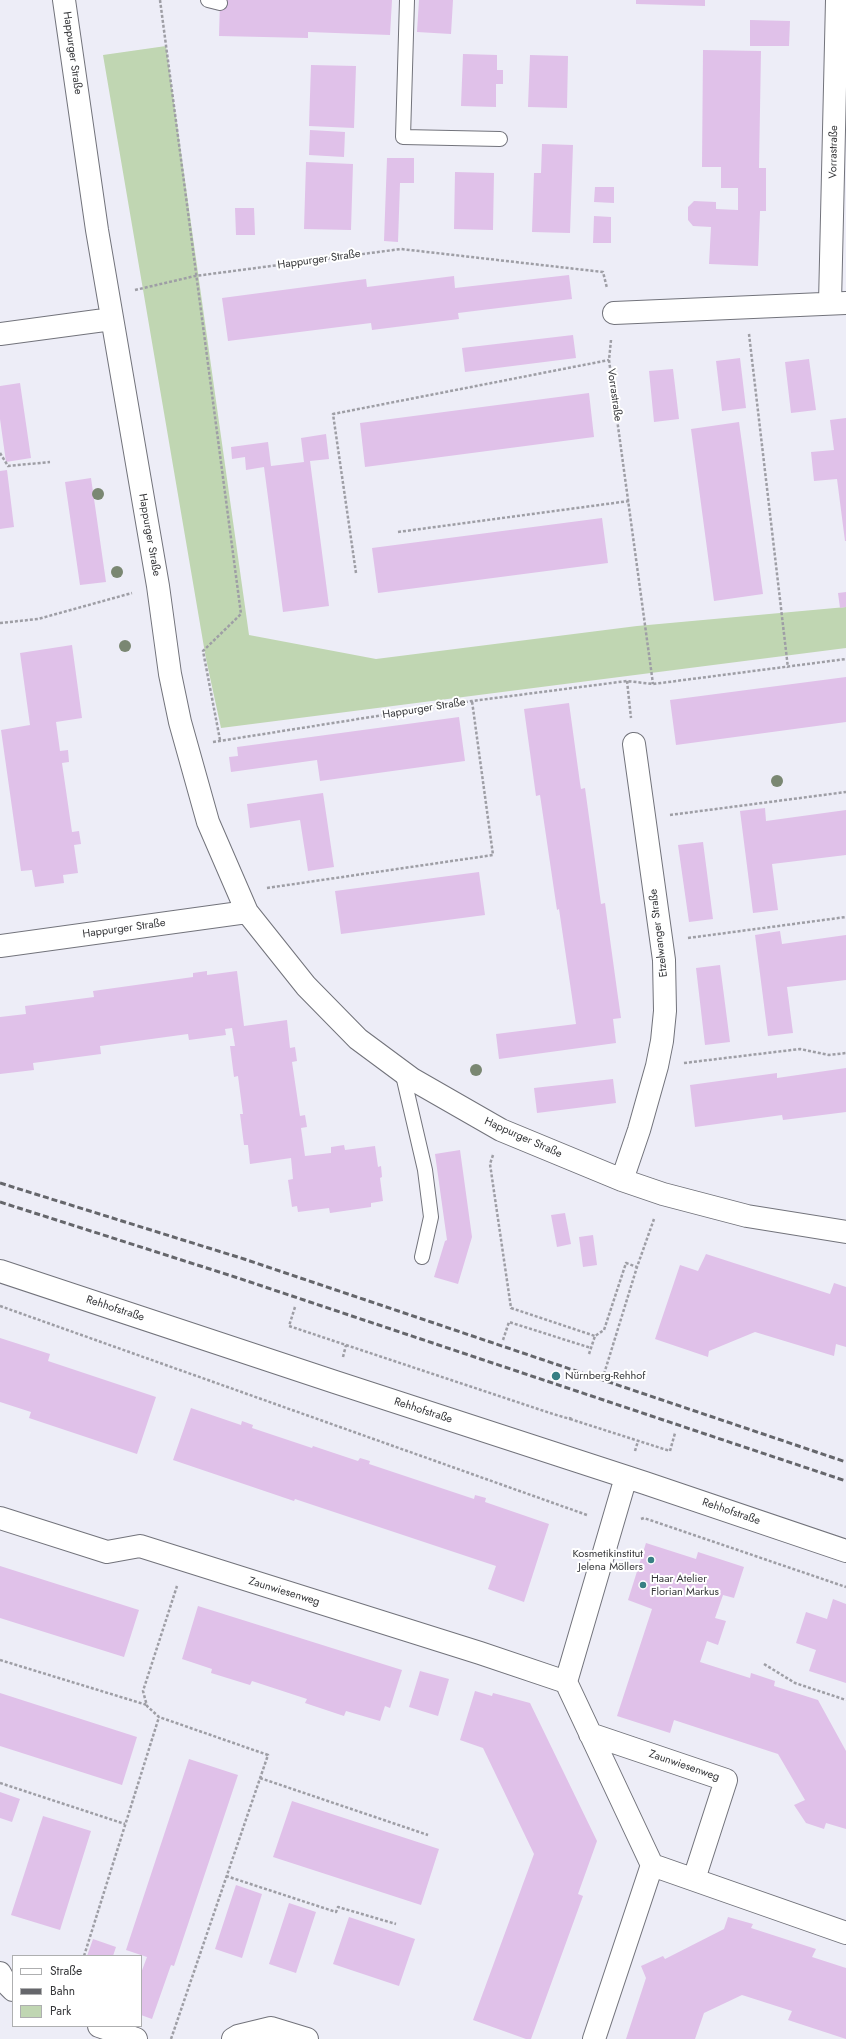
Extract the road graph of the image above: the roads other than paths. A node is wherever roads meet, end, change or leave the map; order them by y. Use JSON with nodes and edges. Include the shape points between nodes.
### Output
{"nodes":[{"id":1,"x":64,"y":0,"type":"edge"},
{"id":2,"x":407,"y":0,"type":"edge"},
{"id":3,"x":837,"y":0,"type":"edge"},
{"id":4,"x":500,"y":139,"type":"dead end"},
{"id":5,"x":838,"y":303,"type":"edge"},
{"id":6,"x":614,"y":313,"type":"road end"},
{"id":7,"x":112,"y":319,"type":"junction"},
{"id":8,"x":0,"y":334,"type":"edge"},
{"id":9,"x":634,"y":744,"type":"road end"},
{"id":10,"x":244,"y":905,"type":"junction"},
{"id":11,"x":0,"y":946,"type":"edge"},
{"id":12,"x":402,"y":1071,"type":"junction"},
{"id":13,"x":622,"y":1180,"type":"junction"},
{"id":14,"x":846,"y":1232,"type":"edge"},
{"id":15,"x":422,"y":1257,"type":"dead end"},
{"id":16,"x":0,"y":1271,"type":"edge"},
{"id":17,"x":626,"y":1476,"type":"junction"},
{"id":18,"x":0,"y":1518,"type":"edge"},
{"id":19,"x":846,"y":1551,"type":"edge"},
{"id":20,"x":566,"y":1682,"type":"junction"},
{"id":21,"x":590,"y":1734,"type":"junction"},
{"id":22,"x":652,"y":1865,"type":"junction"},
{"id":23,"x":694,"y":1879,"type":"junction"},
{"id":24,"x":846,"y":1932,"type":"edge"},
{"id":25,"x":0,"y":1973,"type":"edge"},
{"id":26,"x":12,"y":1989,"type":"edge"},
{"id":27,"x":233,"y":2039,"type":"edge"},
{"id":28,"x":308,"y":2039,"type":"edge"},
{"id":29,"x":594,"y":2039,"type":"edge"}],
"edges":[{"from":1,"to":7,"type":"street","name":"Happurger Straße"},
{"from":2,"to":4,"type":"lane","via":[[403,138]]},
{"from":3,"to":5,"type":"street","name":"Vorrastraße"},
{"from":5,"to":6,"type":"street","name":"Vorrastraße"},
{"from":7,"to":8,"type":"street"},
{"from":7,"to":10,"type":"street","name":"Happurger Straße","via":[[158,586],[170,674],[208,822]]},
{"from":9,"to":13,"type":"street","name":"Etzelwanger Straße","via":[[665,981],[662,1042],[657,1066]]},
{"from":10,"to":11,"type":"street","name":"Happurger Straße"},
{"from":10,"to":12,"type":"street","name":"Happurger Straße","via":[[306,986],[358,1039]]},
{"from":12,"to":13,"type":"street","name":"Happurger Straße","via":[[501,1130]]},
{"from":12,"to":15,"type":"lane","via":[[425,1170],[431,1217]]},
{"from":13,"to":14,"type":"street","name":"Happurger Straße","via":[[663,1194],[747,1216]]},
{"from":16,"to":17,"type":"street","name":"Rehhofstraße"},
{"from":17,"to":19,"type":"street","name":"Rehhofstraße"},
{"from":17,"to":20,"type":"street"},
{"from":18,"to":20,"type":"street","name":"Zaunwiesenweg","via":[[107,1552],[140,1546],[480,1652]]},
{"from":20,"to":21,"type":"street"},
{"from":21,"to":22,"type":"street"},
{"from":21,"to":23,"type":"street","name":"Zaunwiesenweg","via":[[726,1780]]},
{"from":22,"to":23,"type":"street"},
{"from":22,"to":29,"type":"street"},
{"from":23,"to":24,"type":"street"},
{"from":25,"to":26,"type":"street","via":[[4,1982]]},
{"from":27,"to":28,"type":"street","via":[[271,2028]]}]}
